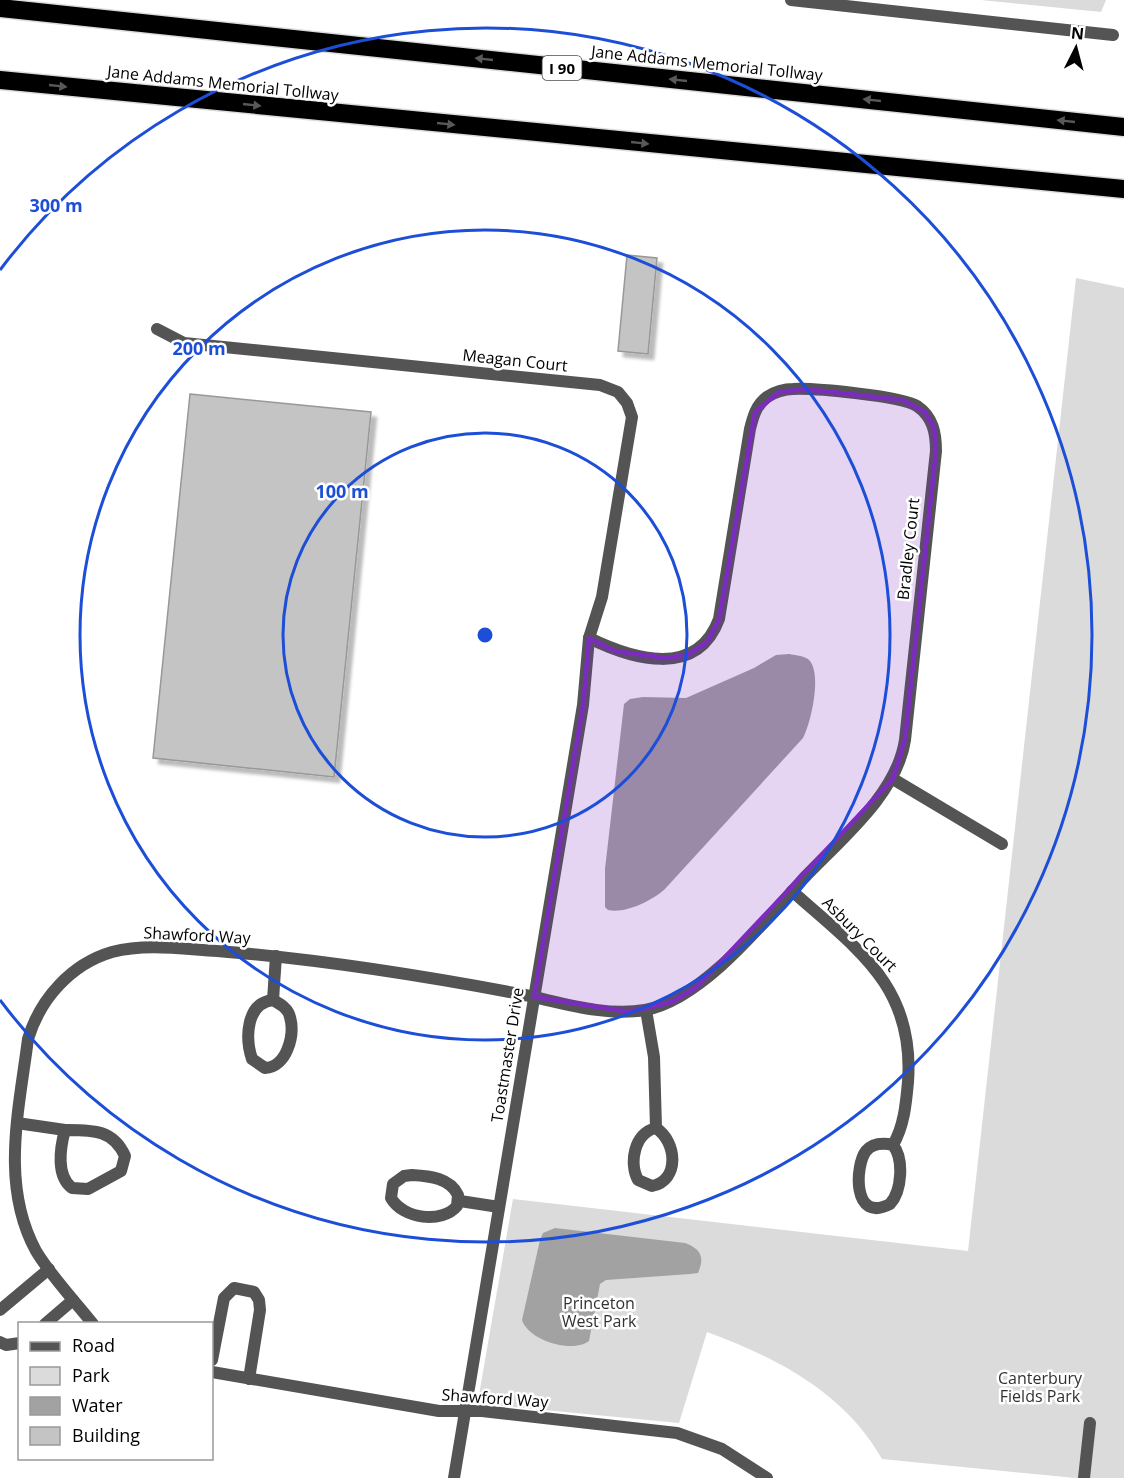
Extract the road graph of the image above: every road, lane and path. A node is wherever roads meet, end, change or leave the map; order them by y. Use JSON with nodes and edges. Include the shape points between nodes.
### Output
{"nodes":[{"id":1,"x":791,"y":0,"type":"edge"},
{"id":2,"x":0,"y":8,"type":"edge"},
{"id":3,"x":1113,"y":36,"type":"dead end"},
{"id":4,"x":0,"y":80,"type":"edge"},
{"id":5,"x":1124,"y":127,"type":"edge"},
{"id":6,"x":1124,"y":189,"type":"edge"},
{"id":7,"x":157,"y":329,"type":"dead end"},
{"id":8,"x":589,"y":638,"type":"junction"},
{"id":9,"x":893,"y":779,"type":"junction"},
{"id":10,"x":1002,"y":844,"type":"dead end"},
{"id":11,"x":792,"y":891,"type":"junction"},
{"id":12,"x":276,"y":956,"type":"junction"},
{"id":13,"x":534,"y":997,"type":"junction"},
{"id":14,"x":273,"y":1000,"type":"junction"},
{"id":15,"x":645,"y":1010,"type":"junction"},
{"id":16,"x":17,"y":1123,"type":"junction"},
{"id":17,"x":656,"y":1128,"type":"junction"},
{"id":18,"x":65,"y":1130,"type":"junction"},
{"id":19,"x":893,"y":1145,"type":"junction"},
{"id":20,"x":460,"y":1201,"type":"junction"},
{"id":21,"x":499,"y":1207,"type":"junction"},
{"id":22,"x":49,"y":1269,"type":"junction"},
{"id":23,"x":73,"y":1300,"type":"junction"},
{"id":24,"x":0,"y":1310,"type":"edge"},
{"id":25,"x":46,"y":1322,"type":"edge"},
{"id":26,"x":92,"y":1322,"type":"edge"},
{"id":27,"x":0,"y":1342,"type":"edge"},
{"id":28,"x":18,"y":1343,"type":"edge"},
{"id":29,"x":213,"y":1355,"type":"edge"},
{"id":30,"x":213,"y":1372,"type":"edge"},
{"id":31,"x":249,"y":1379,"type":"junction"},
{"id":32,"x":466,"y":1410,"type":"junction"},
{"id":33,"x":1090,"y":1423,"type":"dead end"},
{"id":34,"x":454,"y":1478,"type":"edge"},
{"id":35,"x":767,"y":1478,"type":"edge"},
{"id":36,"x":1084,"y":1478,"type":"edge"}],
"edges":[{"from":1,"to":3,"type":"street"},
{"from":5,"to":2,"type":"highway","name":"Jane Addams Memorial Tollway","number":"I 90","one_way":true},
{"from":4,"to":6,"type":"highway","name":"Jane Addams Memorial Tollway","one_way":true},
{"from":7,"to":8,"type":"street","name":"Meagan Court","via":[[184,343],[593,384],[618,392],[630,410],[631,423],[602,597]]},
{"from":8,"to":9,"type":"street","name":"Bradley Court","via":[[615,651],[666,658],[687,655],[707,642],[719,619],[750,429],[755,412],[769,396],[805,389],[903,400],[915,405],[934,427],[936,451],[905,740]]},
{"from":8,"to":13,"type":"street","name":"Toastmaster Drive","via":[[583,705]]},
{"from":9,"to":10,"type":"street"},
{"from":9,"to":11,"type":"street","name":"Bradley Court"},
{"from":11,"to":15,"type":"street","name":"Bradley Court","via":[[696,988],[672,1002]]},
{"from":11,"to":19,"type":"street","name":"Asbury Court","via":[[875,969],[900,1011],[909,1044],[909,1062],[905,1110]]},
{"from":12,"to":13,"type":"street","name":"Shawford Way"},
{"from":12,"to":14,"type":"street"},
{"from":12,"to":16,"type":"street","name":"Shawford Way","via":[[148,947],[113,952],[90,961],[58,986],[34,1018]]},
{"from":13,"to":15,"type":"street","name":"Bradley Court","via":[[608,1011]]},
{"from":13,"to":21,"type":"street","name":"Toastmaster Drive"},
{"from":14,"to":14,"type":"street","via":[[258,1006],[252,1014],[249,1035],[252,1059],[266,1068],[281,1063],[287,1053],[290,1027],[290,1016],[283,1005]]},
{"from":15,"to":17,"type":"street","via":[[654,1057]]},
{"from":16,"to":18,"type":"street"},
{"from":16,"to":22,"type":"street","name":"Shawford Way","via":[[12,1159],[14,1192],[25,1230]]},
{"from":17,"to":17,"type":"street","via":[[669,1142],[672,1159],[666,1180],[652,1186],[638,1180],[635,1154],[638,1142]]},
{"from":18,"to":18,"type":"street","via":[[61,1169],[72,1188],[88,1189],[121,1171],[125,1156],[112,1137],[99,1131]]},
{"from":19,"to":19,"type":"street","via":[[900,1161],[895,1200],[885,1207],[873,1208],[860,1195],[863,1156],[879,1144]]},
{"from":20,"to":20,"type":"street","via":[[451,1184],[419,1175],[404,1176],[391,1190],[391,1198],[399,1208],[418,1215],[445,1216]]},
{"from":20,"to":21,"type":"street"},
{"from":21,"to":32,"type":"street","name":"Toastmaster Drive"},
{"from":22,"to":23,"type":"street","name":"Shawford Way"},
{"from":22,"to":24,"type":"street"},
{"from":23,"to":25,"type":"street"},
{"from":23,"to":26,"type":"street","name":"Shawford Way"},
{"from":27,"to":28,"type":"street"},
{"from":29,"to":31,"type":"street","via":[[224,1298],[234,1288],[254,1292],[260,1310]]},
{"from":30,"to":31,"type":"street","name":"Shawford Way"},
{"from":31,"to":32,"type":"street","name":"Shawford Way","via":[[439,1411]]},
{"from":32,"to":34,"type":"street","name":"Toastmaster Drive"},
{"from":32,"to":35,"type":"street","name":"Shawford Way","via":[[677,1434],[722,1449]]},
{"from":33,"to":36,"type":"street"}]}
